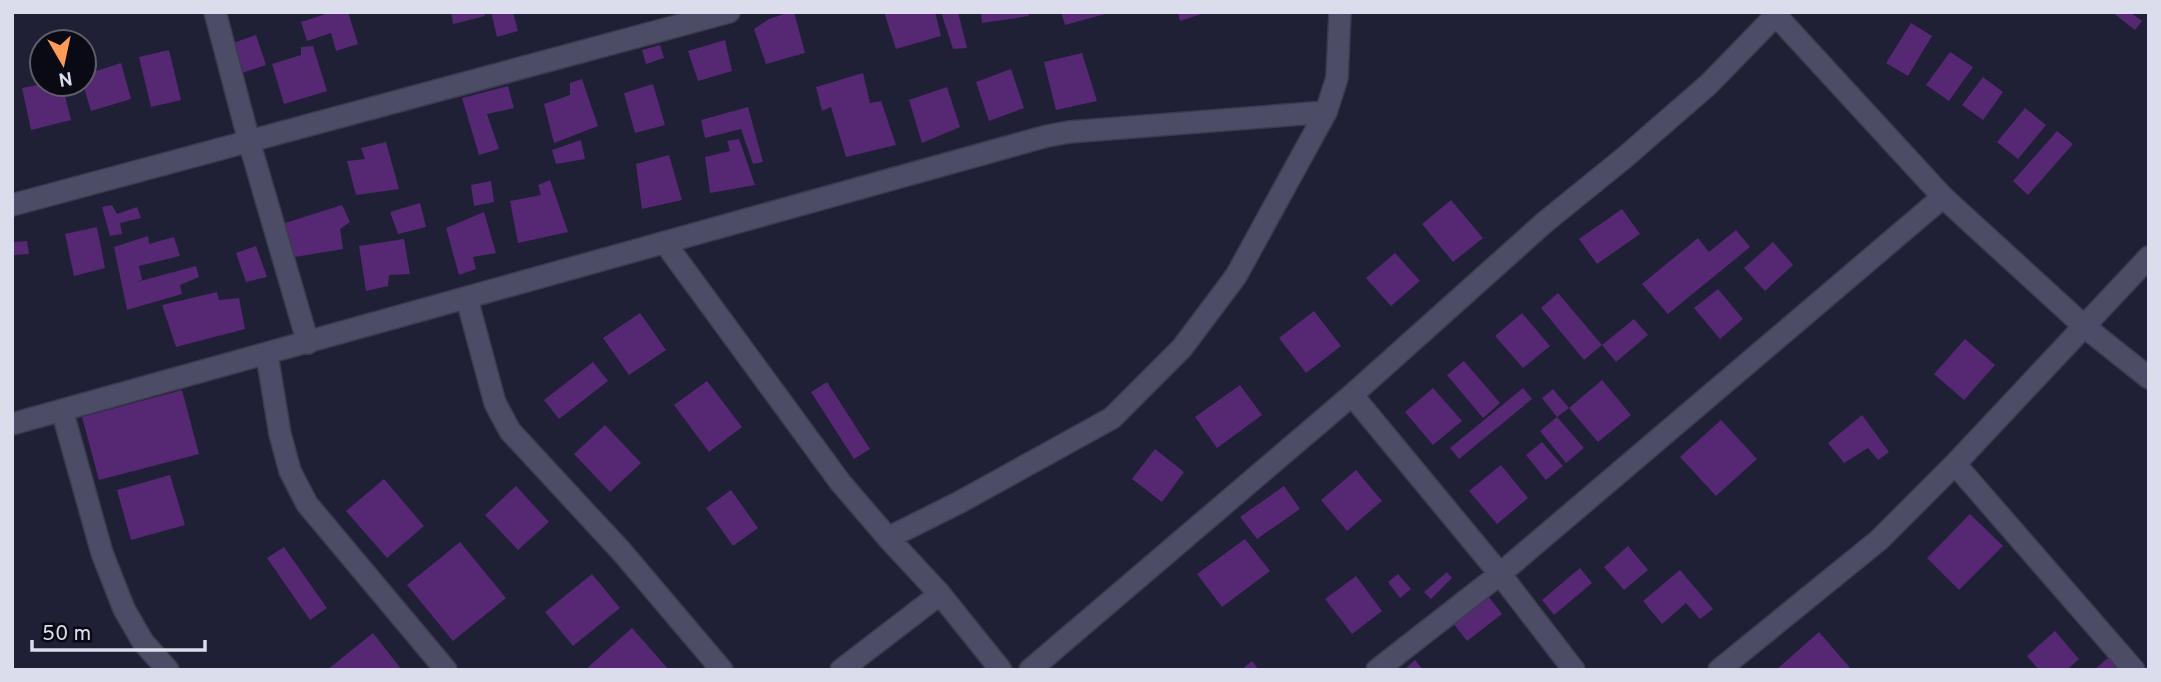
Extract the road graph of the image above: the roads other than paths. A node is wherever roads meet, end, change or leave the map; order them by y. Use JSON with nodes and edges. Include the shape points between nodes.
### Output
{"nodes":[{"id":1,"x":215,"y":12,"type":"edge"},
{"id":2,"x":729,"y":12,"type":"edge"},
{"id":3,"x":1340,"y":12,"type":"edge"},
{"id":4,"x":1775,"y":14,"type":"edge"},
{"id":5,"x":1326,"y":112,"type":"junction"},
{"id":6,"x":249,"y":141,"type":"junction"},
{"id":7,"x":1943,"y":197,"type":"junction"},
{"id":8,"x":12,"y":205,"type":"edge"},
{"id":9,"x":665,"y":243,"type":"junction"},
{"id":10,"x":2149,"y":257,"type":"edge"},
{"id":11,"x":467,"y":299,"type":"junction"},
{"id":12,"x":2085,"y":327,"type":"junction"},
{"id":13,"x":308,"y":343,"type":"junction"},
{"id":14,"x":267,"y":355,"type":"junction"},
{"id":15,"x":2149,"y":378,"type":"edge"},
{"id":16,"x":1352,"y":396,"type":"junction"},
{"id":17,"x":62,"y":410,"type":"junction"},
{"id":18,"x":12,"y":424,"type":"edge"},
{"id":19,"x":1955,"y":464,"type":"junction"},
{"id":20,"x":888,"y":538,"type":"junction"},
{"id":21,"x":1500,"y":574,"type":"junction"},
{"id":22,"x":940,"y":594,"type":"junction"},
{"id":23,"x":168,"y":670,"type":"edge"},
{"id":24,"x":446,"y":670,"type":"edge"},
{"id":25,"x":722,"y":670,"type":"edge"},
{"id":26,"x":841,"y":670,"type":"edge"},
{"id":27,"x":1002,"y":670,"type":"edge"},
{"id":28,"x":1030,"y":670,"type":"edge"},
{"id":29,"x":1377,"y":670,"type":"edge"},
{"id":30,"x":1574,"y":670,"type":"edge"},
{"id":31,"x":1719,"y":670,"type":"edge"},
{"id":32,"x":2134,"y":670,"type":"edge"}],
"edges":[{"from":1,"to":6,"type":"street"},
{"from":2,"to":6,"type":"street"},
{"from":3,"to":5,"type":"street","via":[[1336,78]]},
{"from":4,"to":7,"type":"street"},
{"from":4,"to":16,"type":"street","via":[[1709,84],[1545,222]]},
{"from":5,"to":9,"type":"street","via":[[1048,136]]},
{"from":5,"to":20,"type":"street","via":[[1236,275],[1182,348],[1112,418]]},
{"from":6,"to":8,"type":"street"},
{"from":6,"to":13,"type":"street"},
{"from":7,"to":12,"type":"street"},
{"from":7,"to":21,"type":"street"},
{"from":9,"to":11,"type":"street"},
{"from":9,"to":20,"type":"street","via":[[832,472]]},
{"from":10,"to":12,"type":"street"},
{"from":11,"to":13,"type":"street"},
{"from":11,"to":25,"type":"street","via":[[495,403],[510,432],[622,552]]},
{"from":12,"to":15,"type":"street"},
{"from":12,"to":19,"type":"street"},
{"from":13,"to":14,"type":"street"},
{"from":14,"to":17,"type":"street"},
{"from":14,"to":24,"type":"street","via":[[280,434],[290,471],[307,504]]},
{"from":16,"to":21,"type":"street"},
{"from":16,"to":28,"type":"street"},
{"from":17,"to":18,"type":"street"},
{"from":17,"to":23,"type":"street","via":[[102,553],[124,609],[143,642]]},
{"from":19,"to":31,"type":"street","via":[[1879,540]]},
{"from":19,"to":32,"type":"street"},
{"from":20,"to":22,"type":"street"},
{"from":21,"to":29,"type":"street"},
{"from":21,"to":30,"type":"street"},
{"from":22,"to":26,"type":"street"},
{"from":22,"to":27,"type":"street"}]}
